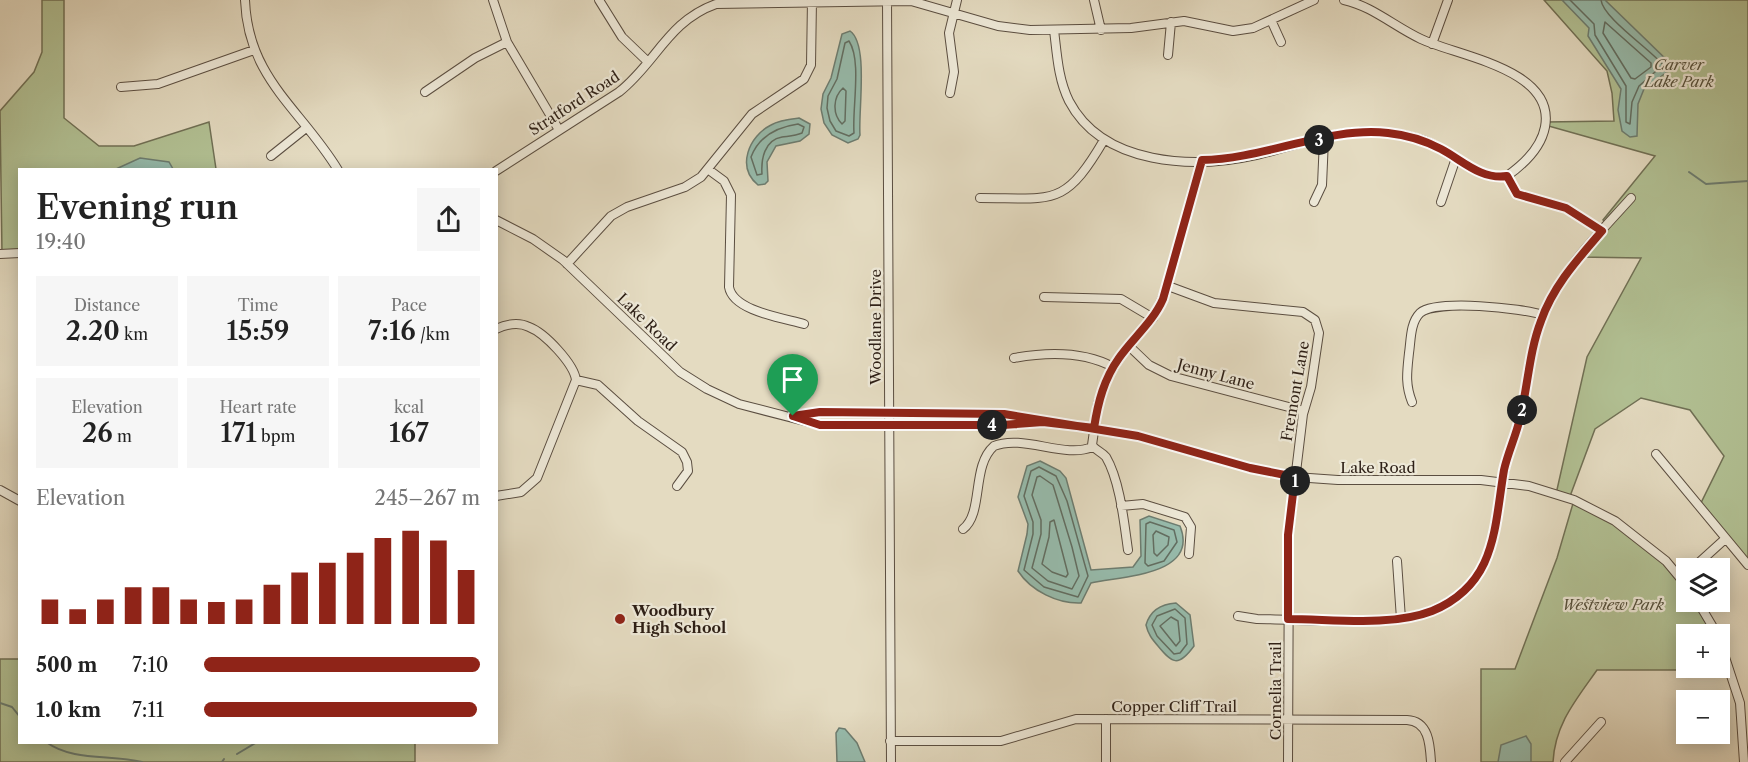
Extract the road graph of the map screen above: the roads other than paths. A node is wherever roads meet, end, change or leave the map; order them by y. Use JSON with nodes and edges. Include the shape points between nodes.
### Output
{"nodes":[{"id":1,"x":245,"y":0,"type":"edge"},
{"id":2,"x":493,"y":0,"type":"edge"},
{"id":3,"x":599,"y":0,"type":"edge"},
{"id":4,"x":957,"y":0,"type":"edge"},
{"id":5,"x":1094,"y":0,"type":"edge"},
{"id":6,"x":1314,"y":0,"type":"edge"},
{"id":7,"x":1345,"y":0,"type":"edge"},
{"id":8,"x":1448,"y":0,"type":"edge"},
{"id":9,"x":812,"y":1,"type":"edge"},
{"id":10,"x":886,"y":1,"type":"edge"},
{"id":11,"x":715,"y":2,"type":"edge"},
{"id":12,"x":953,"y":12,"type":"junction"},
{"id":13,"x":1271,"y":20,"type":"junction"},
{"id":14,"x":1171,"y":22,"type":"junction"},
{"id":15,"x":1054,"y":30,"type":"junction"},
{"id":16,"x":1101,"y":30,"type":"junction"},
{"id":17,"x":507,"y":42,"type":"junction"},
{"id":18,"x":1281,"y":42,"type":"dead end"},
{"id":19,"x":1432,"y":44,"type":"junction"},
{"id":20,"x":254,"y":50,"type":"junction"},
{"id":21,"x":1168,"y":55,"type":"dead end"},
{"id":22,"x":647,"y":62,"type":"junction"},
{"id":23,"x":121,"y":87,"type":"dead end"},
{"id":24,"x":425,"y":92,"type":"dead end"},
{"id":25,"x":950,"y":93,"type":"dead end"},
{"id":26,"x":306,"y":128,"type":"junction"},
{"id":27,"x":559,"y":130,"type":"junction"},
{"id":28,"x":1324,"y":139,"type":"junction"},
{"id":29,"x":1104,"y":140,"type":"junction"},
{"id":30,"x":271,"y":156,"type":"dead end"},
{"id":31,"x":1456,"y":158,"type":"junction"},
{"id":32,"x":1202,"y":160,"type":"junction"},
{"id":33,"x":336,"y":168,"type":"edge"},
{"id":34,"x":498,"y":170,"type":"edge"},
{"id":35,"x":709,"y":170,"type":"junction"},
{"id":36,"x":1507,"y":176,"type":"junction"},
{"id":37,"x":980,"y":198,"type":"dead end"},
{"id":38,"x":1631,"y":198,"type":"dead end"},
{"id":39,"x":1314,"y":201,"type":"dead end"},
{"id":40,"x":1441,"y":202,"type":"dead end"},
{"id":41,"x":498,"y":221,"type":"edge"},
{"id":42,"x":1602,"y":231,"type":"junction"},
{"id":43,"x":18,"y":253,"type":"edge"},
{"id":44,"x":0,"y":254,"type":"edge"},
{"id":45,"x":567,"y":264,"type":"junction"},
{"id":46,"x":1168,"y":286,"type":"junction"},
{"id":47,"x":1044,"y":297,"type":"dead end"},
{"id":48,"x":1543,"y":315,"type":"junction"},
{"id":49,"x":1153,"y":318,"type":"junction"},
{"id":50,"x":804,"y":324,"type":"dead end"},
{"id":51,"x":498,"y":328,"type":"edge"},
{"id":52,"x":1129,"y":346,"type":"junction"},
{"id":53,"x":1014,"y":358,"type":"dead end"},
{"id":54,"x":1113,"y":367,"type":"junction"},
{"id":55,"x":576,"y":380,"type":"junction"},
{"id":56,"x":1412,"y":402,"type":"dead end"},
{"id":57,"x":1304,"y":411,"type":"junction"},
{"id":58,"x":888,"y":413,"type":"junction"},
{"id":59,"x":793,"y":416,"type":"junction"},
{"id":60,"x":1043,"y":422,"type":"junction"},
{"id":61,"x":889,"y":425,"type":"junction"},
{"id":62,"x":1094,"y":428,"type":"junction"},
{"id":63,"x":1092,"y":447,"type":"junction"},
{"id":64,"x":1656,"y":454,"type":"dead end"},
{"id":65,"x":1295,"y":477,"type":"junction"},
{"id":66,"x":1503,"y":482,"type":"junction"},
{"id":67,"x":677,"y":486,"type":"dead end"},
{"id":68,"x":0,"y":490,"type":"edge"},
{"id":69,"x":498,"y":496,"type":"edge"},
{"id":70,"x":18,"y":500,"type":"edge"},
{"id":71,"x":1121,"y":506,"type":"junction"},
{"id":72,"x":963,"y":529,"type":"dead end"},
{"id":73,"x":1725,"y":539,"type":"junction"},
{"id":74,"x":1128,"y":550,"type":"dead end"},
{"id":75,"x":1189,"y":554,"type":"dead end"},
{"id":76,"x":1704,"y":558,"type":"edge"},
{"id":77,"x":1396,"y":561,"type":"dead end"},
{"id":78,"x":1748,"y":565,"type":"edge"},
{"id":79,"x":1676,"y":571,"type":"edge"},
{"id":80,"x":1238,"y":616,"type":"dead end"},
{"id":81,"x":1288,"y":619,"type":"junction"},
{"id":82,"x":1401,"y":619,"type":"junction"},
{"id":83,"x":1730,"y":673,"type":"edge"},
{"id":84,"x":1106,"y":719,"type":"junction"},
{"id":85,"x":1288,"y":720,"type":"junction"},
{"id":86,"x":1601,"y":722,"type":"dead end"},
{"id":87,"x":890,"y":741,"type":"junction"},
{"id":88,"x":891,"y":762,"type":"edge"},
{"id":89,"x":1106,"y":762,"type":"edge"},
{"id":90,"x":1288,"y":762,"type":"edge"},
{"id":91,"x":1431,"y":762,"type":"edge"},
{"id":92,"x":1565,"y":762,"type":"edge"},
{"id":93,"x":1744,"y":762,"type":"edge"}],
"edges":[{"from":1,"to":20,"type":"street"},
{"from":2,"to":17,"type":"street"},
{"from":3,"to":22,"type":"street","via":[[622,37]]},
{"from":4,"to":12,"type":"street"},
{"from":5,"to":16,"type":"street"},
{"from":6,"to":13,"type":"street","name":"Stratford Road"},
{"from":7,"to":19,"type":"street"},
{"from":8,"to":19,"type":"street"},
{"from":9,"to":10,"type":"street","name":"Stratford Road"},
{"from":9,"to":11,"type":"street","name":"Stratford Road"},
{"from":9,"to":35,"type":"street","via":[[809,72],[798,85],[752,114]]},
{"from":10,"to":12,"type":"street","name":"Stratford Road","via":[[911,1]]},
{"from":10,"to":58,"type":"street","name":"Woodlane Drive"},
{"from":11,"to":22,"type":"street","name":"Stratford Road","via":[[690,15]]},
{"from":12,"to":15,"type":"street","name":"Stratford Road","via":[[998,26]]},
{"from":12,"to":25,"type":"street","via":[[948,42],[954,72]]},
{"from":13,"to":14,"type":"street","name":"Stratford Road","via":[[1233,31]]},
{"from":13,"to":18,"type":"street"},
{"from":14,"to":16,"type":"street","name":"Stratford Road"},
{"from":14,"to":21,"type":"street"},
{"from":15,"to":16,"type":"street","name":"Stratford Road"},
{"from":15,"to":29,"type":"street","via":[[1058,67],[1067,97],[1087,125]]},
{"from":17,"to":24,"type":"street"},
{"from":17,"to":27,"type":"street"},
{"from":19,"to":36,"type":"street","via":[[1506,69],[1529,86],[1543,104],[1546,122],[1540,141],[1527,160]]},
{"from":20,"to":23,"type":"street","via":[[158,84]]},
{"from":20,"to":26,"type":"street","via":[[267,78]]},
{"from":22,"to":27,"type":"street","name":"Stratford Road","via":[[619,92]]},
{"from":26,"to":30,"type":"street"},
{"from":26,"to":33,"type":"street"},
{"from":27,"to":34,"type":"street","name":"Stratford Road"},
{"from":28,"to":31,"type":"street","via":[[1365,132],[1395,134],[1427,142]]},
{"from":28,"to":32,"type":"street","via":[[1247,157]]},
{"from":28,"to":39,"type":"street","via":[[1322,185]]},
{"from":29,"to":32,"type":"street","via":[[1132,153]]},
{"from":29,"to":37,"type":"street","via":[[1078,181],[1061,193],[1041,198]]},
{"from":31,"to":36,"type":"street","via":[[1488,177]]},
{"from":31,"to":40,"type":"street"},
{"from":32,"to":46,"type":"street"},
{"from":35,"to":45,"type":"street","via":[[694,183],[611,216]]},
{"from":35,"to":50,"type":"street","via":[[724,181],[731,195],[731,295],[742,305]]},
{"from":36,"to":42,"type":"street","via":[[1517,194],[1566,208]]},
{"from":38,"to":42,"type":"street"},
{"from":41,"to":45,"type":"street","name":"Lake Road","via":[[533,238]]},
{"from":42,"to":48,"type":"street","via":[[1565,275]]},
{"from":43,"to":44,"type":"street"},
{"from":45,"to":59,"type":"street","name":"Lake Road","via":[[670,363],[694,381],[740,404]]},
{"from":46,"to":49,"type":"street"},
{"from":46,"to":57,"type":"street","name":"Fremont Lane","via":[[1214,303],[1265,306],[1311,316],[1318,326],[1318,336],[1312,385]]},
{"from":47,"to":49,"type":"street","via":[[1121,299]]},
{"from":48,"to":56,"type":"street","via":[[1502,307],[1437,307],[1423,311],[1413,328],[1406,382]]},
{"from":48,"to":66,"type":"street"},
{"from":49,"to":52,"type":"street"},
{"from":51,"to":55,"type":"street","via":[[515,324],[535,330],[570,364]]},
{"from":52,"to":54,"type":"street"},
{"from":52,"to":57,"type":"street","name":"Jenny Lane","via":[[1149,365],[1171,376]]},
{"from":53,"to":54,"type":"street","via":[[1044,353],[1083,356]]},
{"from":54,"to":62,"type":"street","via":[[1102,390]]},
{"from":55,"to":67,"type":"street","via":[[598,385],[644,426],[682,452],[688,471]]},
{"from":55,"to":69,"type":"street","via":[[537,478],[521,492]]},
{"from":57,"to":65,"type":"street","name":"Fremont Lane"},
{"from":58,"to":59,"type":"street","name":"Lake Road","via":[[820,412]]},
{"from":58,"to":60,"type":"street","name":"Lake Road","via":[[1004,414]]},
{"from":58,"to":61,"type":"street","name":"Woodlane Drive"},
{"from":59,"to":61,"type":"street","name":"Lake Road","via":[[820,425]]},
{"from":60,"to":61,"type":"street","name":"Lake Road"},
{"from":60,"to":62,"type":"street","name":"Lake Road"},
{"from":61,"to":87,"type":"street","name":"Woodlane Drive"},
{"from":62,"to":63,"type":"street"},
{"from":62,"to":65,"type":"street","name":"Lake Road","via":[[1161,441]]},
{"from":63,"to":71,"type":"street","via":[[1106,459]]},
{"from":63,"to":72,"type":"street","via":[[1079,450],[1013,443],[994,446],[982,470],[972,519]]},
{"from":64,"to":73,"type":"street"},
{"from":65,"to":66,"type":"street","name":"Lake Road"},
{"from":65,"to":81,"type":"street","name":"Cornelia Trail","via":[[1288,535]]},
{"from":66,"to":79,"type":"street","name":"Lake Road","via":[[1556,494],[1600,513],[1649,546]]},
{"from":66,"to":82,"type":"street","via":[[1496,535],[1479,573],[1444,604]]},
{"from":68,"to":70,"type":"street"},
{"from":71,"to":74,"type":"street"},
{"from":71,"to":75,"type":"street","via":[[1143,504],[1185,517],[1191,527]]},
{"from":73,"to":76,"type":"street"},
{"from":73,"to":78,"type":"street"},
{"from":77,"to":82,"type":"street"},
{"from":80,"to":81,"type":"street"},
{"from":81,"to":82,"type":"street"},
{"from":81,"to":85,"type":"street","name":"Cornelia Trail"},
{"from":83,"to":93,"type":"street","via":[[1740,703]]},
{"from":84,"to":85,"type":"street","name":"Copper Cliff Trail"},
{"from":84,"to":87,"type":"street","name":"Copper Cliff Trail","via":[[1063,721],[1000,741]]},
{"from":84,"to":89,"type":"street"},
{"from":85,"to":90,"type":"street","name":"Cornelia Trail"},
{"from":85,"to":91,"type":"street","name":"Copper Cliff Trail","via":[[1415,721],[1425,730]]},
{"from":86,"to":92,"type":"street"},
{"from":87,"to":88,"type":"street","name":"Woodlane Drive"}]}
